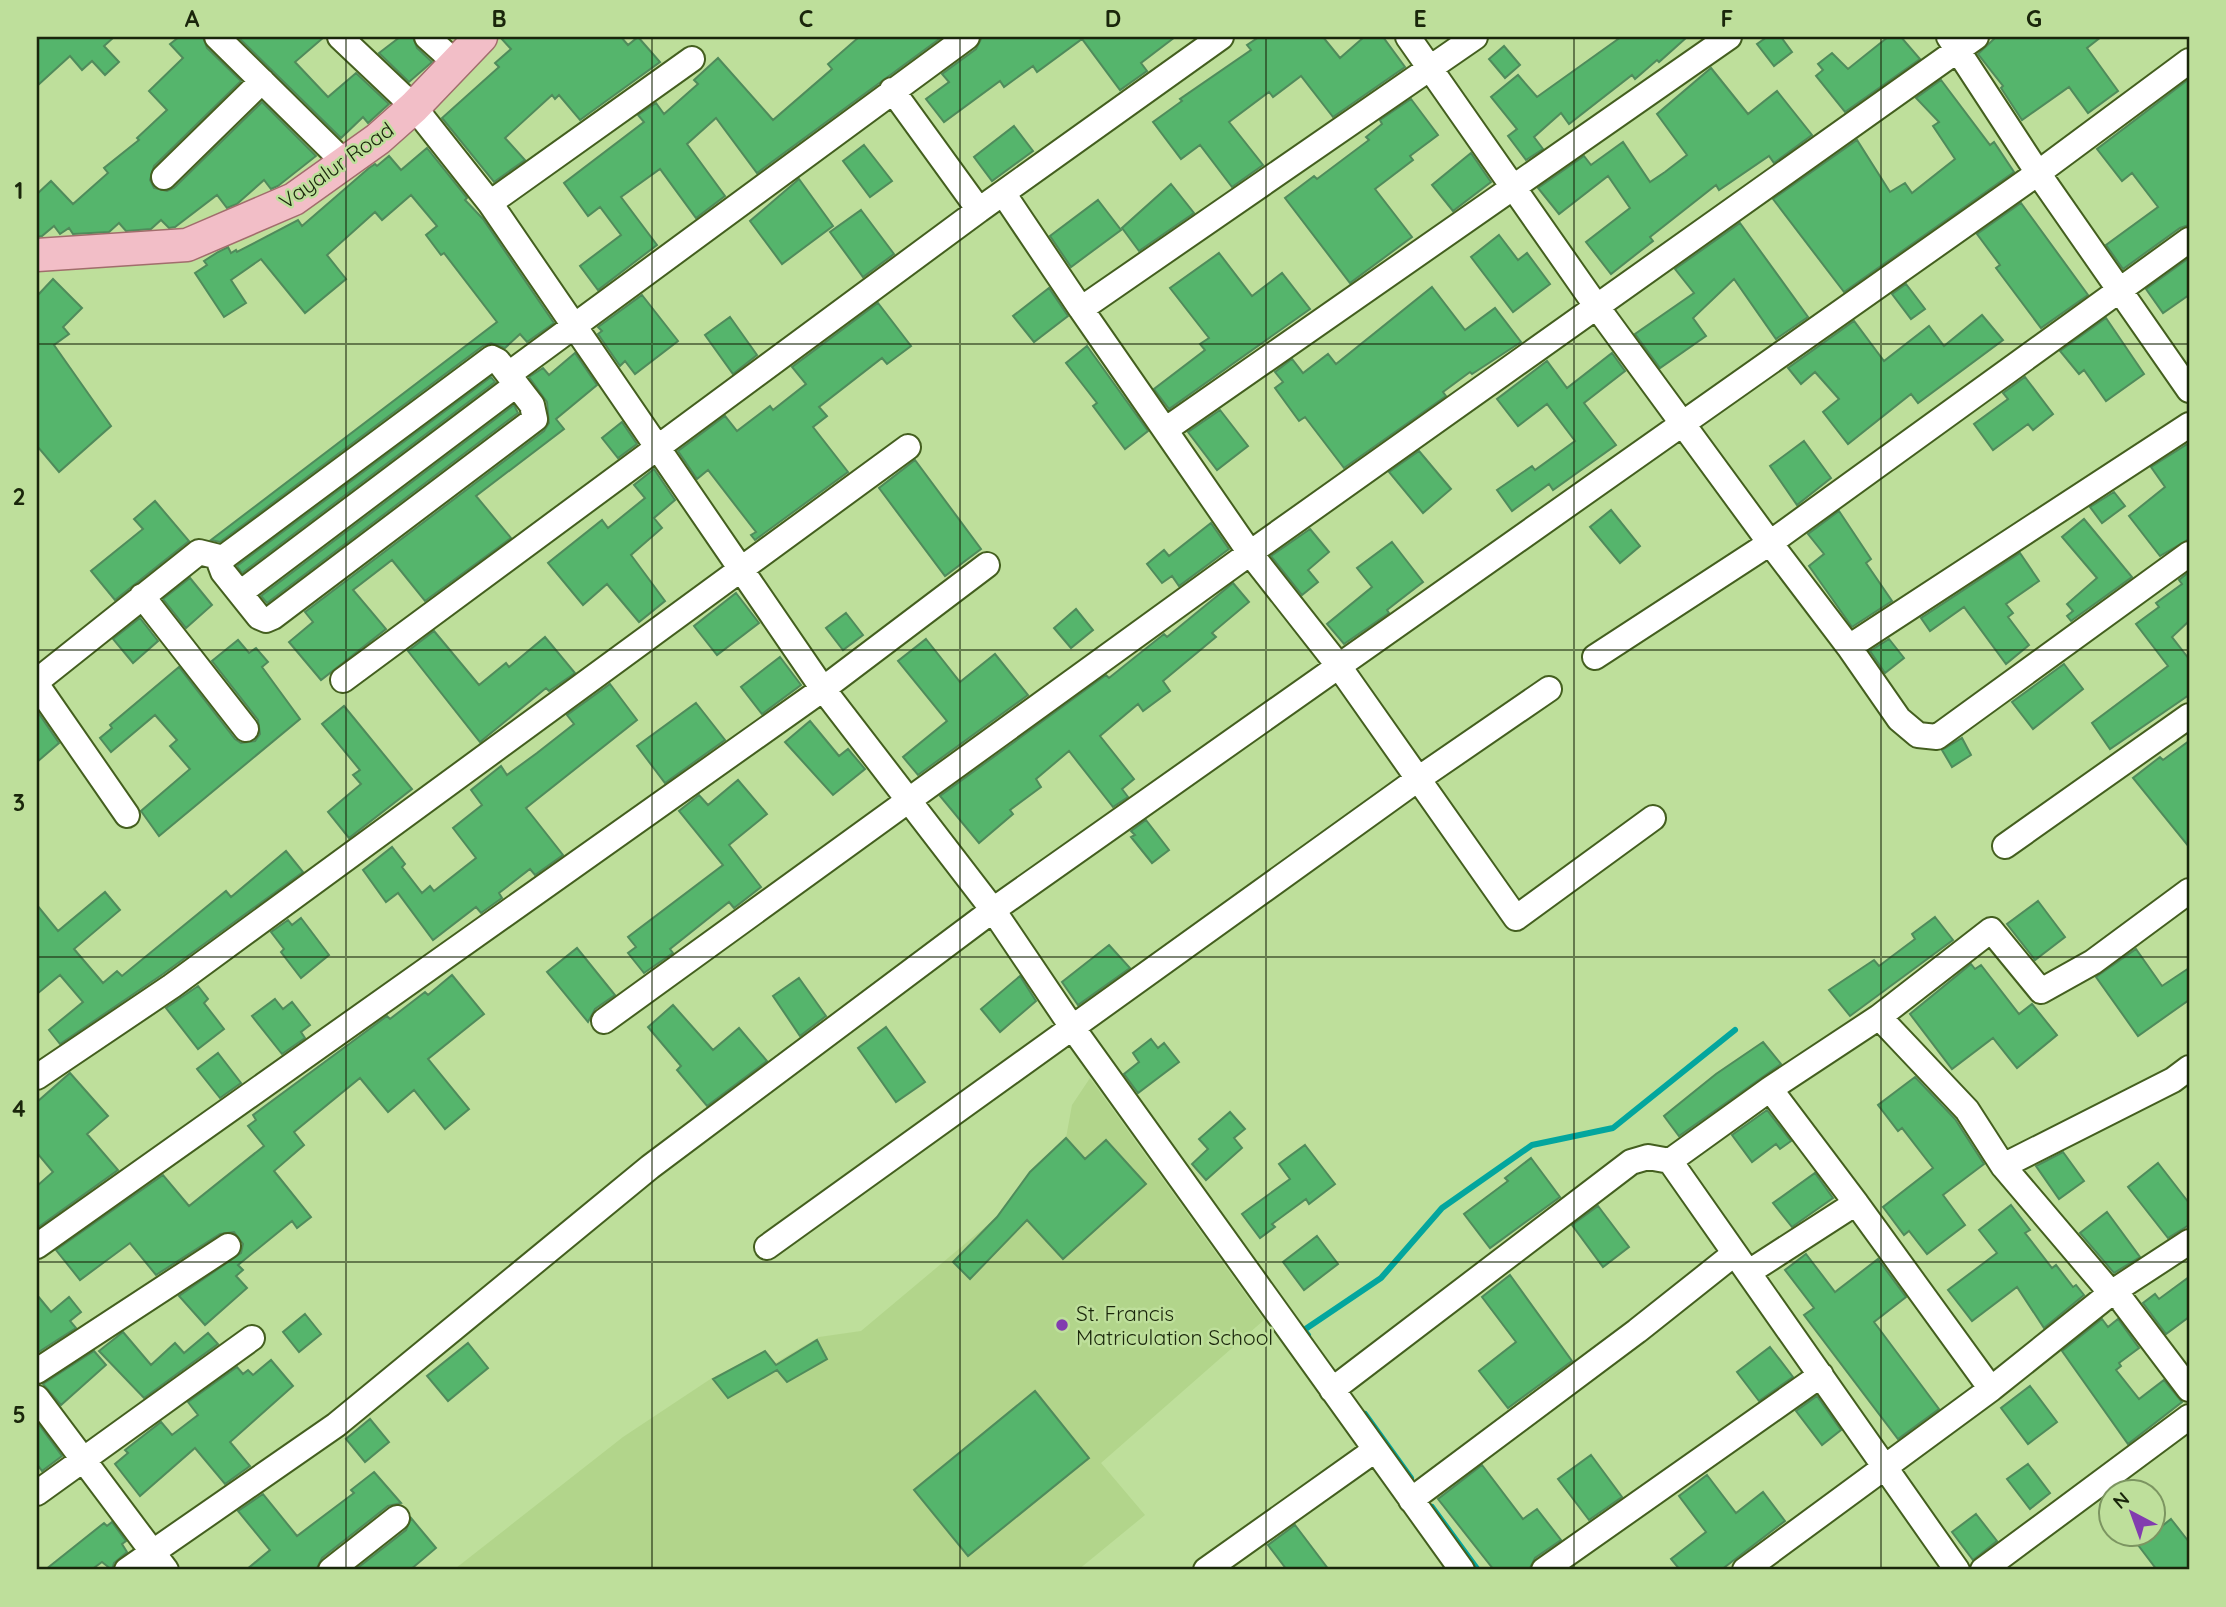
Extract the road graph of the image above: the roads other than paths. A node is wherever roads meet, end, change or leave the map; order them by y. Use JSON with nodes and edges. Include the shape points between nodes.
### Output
{"nodes":[{"id":1,"x":217,"y":37,"type":"edge"},
{"id":2,"x":340,"y":37,"type":"edge"},
{"id":3,"x":426,"y":37,"type":"edge"},
{"id":4,"x":481,"y":37,"type":"edge"},
{"id":5,"x":967,"y":37,"type":"edge"},
{"id":6,"x":1220,"y":37,"type":"edge"},
{"id":7,"x":1408,"y":37,"type":"edge"},
{"id":8,"x":1475,"y":37,"type":"edge"},
{"id":9,"x":1729,"y":37,"type":"edge"},
{"id":10,"x":1961,"y":41,"type":"edge"},
{"id":11,"x":692,"y":59,"type":"dead end"},
{"id":12,"x":2189,"y":61,"type":"edge"},
{"id":13,"x":457,"y":64,"type":"junction"},
{"id":14,"x":1431,"y":69,"type":"junction"},
{"id":15,"x":262,"y":81,"type":"junction"},
{"id":16,"x":892,"y":90,"type":"junction"},
{"id":17,"x":414,"y":107,"type":"junction"},
{"id":18,"x":345,"y":163,"type":"junction"},
{"id":19,"x":2038,"y":173,"type":"junction"},
{"id":20,"x":164,"y":177,"type":"dead end"},
{"id":21,"x":1516,"y":188,"type":"junction"},
{"id":22,"x":1003,"y":193,"type":"junction"},
{"id":23,"x":490,"y":203,"type":"junction"},
{"id":24,"x":979,"y":210,"type":"junction"},
{"id":25,"x":2189,"y":240,"type":"edge"},
{"id":26,"x":37,"y":255,"type":"edge"},
{"id":27,"x":2122,"y":291,"type":"junction"},
{"id":28,"x":1597,"y":307,"type":"junction"},
{"id":29,"x":1081,"y":310,"type":"junction"},
{"id":30,"x":577,"y":327,"type":"junction"},
{"id":31,"x":512,"y":380,"type":"junction"},
{"id":32,"x":2189,"y":390,"type":"edge"},
{"id":33,"x":1683,"y":424,"type":"junction"},
{"id":34,"x":2189,"y":425,"type":"edge"},
{"id":35,"x":1165,"y":430,"type":"junction"},
{"id":36,"x":908,"y":447,"type":"dead end"},
{"id":37,"x":659,"y":449,"type":"junction"},
{"id":38,"x":1770,"y":543,"type":"junction"},
{"id":39,"x":1250,"y":553,"type":"junction"},
{"id":40,"x":2189,"y":554,"type":"edge"},
{"id":41,"x":223,"y":558,"type":"junction"},
{"id":42,"x":987,"y":565,"type":"dead end"},
{"id":43,"x":741,"y":568,"type":"junction"},
{"id":44,"x":240,"y":593,"type":"junction"},
{"id":45,"x":142,"y":596,"type":"junction"},
{"id":46,"x":1849,"y":647,"type":"junction"},
{"id":47,"x":1595,"y":657,"type":"dead end"},
{"id":48,"x":1338,"y":665,"type":"junction"},
{"id":49,"x":343,"y":680,"type":"dead end"},
{"id":50,"x":37,"y":683,"type":"edge"},
{"id":51,"x":823,"y":689,"type":"junction"},
{"id":52,"x":1549,"y":689,"type":"dead end"},
{"id":53,"x":2189,"y":716,"type":"edge"},
{"id":54,"x":246,"y":729,"type":"dead end"},
{"id":55,"x":1418,"y":779,"type":"junction"},
{"id":56,"x":909,"y":802,"type":"junction"},
{"id":57,"x":127,"y":815,"type":"dead end"},
{"id":58,"x":1653,"y":818,"type":"dead end"},
{"id":59,"x":2005,"y":846,"type":"dead end"},
{"id":60,"x":2189,"y":891,"type":"edge"},
{"id":61,"x":993,"y":910,"type":"junction"},
{"id":62,"x":1879,"y":1017,"type":"junction"},
{"id":63,"x":604,"y":1021,"type":"dead end"},
{"id":64,"x":1072,"y":1027,"type":"junction"},
{"id":65,"x":2189,"y":1068,"type":"edge"},
{"id":66,"x":37,"y":1077,"type":"edge"},
{"id":67,"x":1770,"y":1089,"type":"junction"},
{"id":68,"x":1670,"y":1161,"type":"junction"},
{"id":69,"x":2003,"y":1166,"type":"junction"},
{"id":70,"x":1856,"y":1203,"type":"junction"},
{"id":71,"x":2189,"y":1242,"type":"edge"},
{"id":72,"x":37,"y":1246,"type":"edge"},
{"id":73,"x":228,"y":1246,"type":"dead end"},
{"id":74,"x":767,"y":1247,"type":"dead end"},
{"id":75,"x":1742,"y":1263,"type":"junction"},
{"id":76,"x":2111,"y":1293,"type":"junction"},
{"id":77,"x":252,"y":1338,"type":"dead end"},
{"id":78,"x":37,"y":1371,"type":"edge"},
{"id":79,"x":1821,"y":1376,"type":"junction"},
{"id":80,"x":1991,"y":1389,"type":"junction"},
{"id":81,"x":2189,"y":1389,"type":"edge"},
{"id":82,"x":1332,"y":1390,"type":"junction"},
{"id":83,"x":37,"y":1398,"type":"edge"},
{"id":84,"x":2189,"y":1417,"type":"edge"},
{"id":85,"x":1375,"y":1450,"type":"junction"},
{"id":86,"x":81,"y":1459,"type":"junction"},
{"id":87,"x":1885,"y":1468,"type":"junction"},
{"id":88,"x":37,"y":1493,"type":"edge"},
{"id":89,"x":1411,"y":1500,"type":"junction"},
{"id":90,"x":397,"y":1518,"type":"dead end"},
{"id":91,"x":159,"y":1561,"type":"edge"},
{"id":92,"x":1455,"y":1568,"type":"edge"},
{"id":93,"x":127,"y":1570,"type":"edge"},
{"id":94,"x":331,"y":1570,"type":"edge"},
{"id":95,"x":1206,"y":1570,"type":"edge"},
{"id":96,"x":1544,"y":1570,"type":"edge"},
{"id":97,"x":1745,"y":1570,"type":"edge"},
{"id":98,"x":1957,"y":1570,"type":"edge"},
{"id":99,"x":1983,"y":1570,"type":"edge"}],
"edges":[{"from":1,"to":15,"type":"street"},
{"from":2,"to":17,"type":"street"},
{"from":3,"to":13,"type":"street"},
{"from":4,"to":13,"type":"main road","name":"Vayalur Road"},
{"from":5,"to":16,"type":"street"},
{"from":6,"to":22,"type":"street"},
{"from":7,"to":14,"type":"street"},
{"from":8,"to":14,"type":"street"},
{"from":9,"to":21,"type":"street"},
{"from":10,"to":19,"type":"street"},
{"from":10,"to":28,"type":"street"},
{"from":11,"to":23,"type":"street"},
{"from":12,"to":19,"type":"street"},
{"from":13,"to":17,"type":"main road","name":"Vayalur Road"},
{"from":14,"to":21,"type":"street"},
{"from":14,"to":29,"type":"street"},
{"from":15,"to":18,"type":"street"},
{"from":15,"to":20,"type":"street"},
{"from":16,"to":24,"type":"street"},
{"from":16,"to":30,"type":"street"},
{"from":17,"to":18,"type":"main road","name":"Vayalur Road"},
{"from":17,"to":23,"type":"street"},
{"from":18,"to":26,"type":"main road","name":"Vayalur Road","via":[[294,199],[187,245]]},
{"from":19,"to":27,"type":"street"},
{"from":19,"to":33,"type":"street"},
{"from":21,"to":28,"type":"street"},
{"from":21,"to":35,"type":"street"},
{"from":22,"to":24,"type":"street"},
{"from":22,"to":29,"type":"street"},
{"from":23,"to":30,"type":"street"},
{"from":24,"to":37,"type":"street"},
{"from":25,"to":27,"type":"street"},
{"from":27,"to":32,"type":"street"},
{"from":27,"to":38,"type":"street"},
{"from":28,"to":33,"type":"street"},
{"from":28,"to":39,"type":"street"},
{"from":29,"to":35,"type":"street"},
{"from":30,"to":31,"type":"street"},
{"from":30,"to":37,"type":"street"},
{"from":31,"to":41,"type":"street","via":[[498,360],[485,361]]},
{"from":31,"to":44,"type":"street"},
{"from":31,"to":44,"type":"street","via":[[536,412],[528,427],[273,617],[259,617]]},
{"from":33,"to":38,"type":"street"},
{"from":33,"to":48,"type":"street"},
{"from":34,"to":46,"type":"street"},
{"from":35,"to":39,"type":"street"},
{"from":36,"to":43,"type":"street"},
{"from":37,"to":43,"type":"street"},
{"from":37,"to":49,"type":"street"},
{"from":38,"to":46,"type":"street"},
{"from":38,"to":47,"type":"street"},
{"from":39,"to":48,"type":"street"},
{"from":39,"to":56,"type":"street"},
{"from":40,"to":46,"type":"street","via":[[1937,737],[1918,736],[1899,719]]},
{"from":41,"to":44,"type":"street","via":[[223,572]]},
{"from":41,"to":45,"type":"street","via":[[198,552]]},
{"from":42,"to":51,"type":"street"},
{"from":43,"to":51,"type":"street"},
{"from":43,"to":66,"type":"street","via":[[172,986]]},
{"from":45,"to":50,"type":"street"},
{"from":45,"to":54,"type":"street"},
{"from":48,"to":55,"type":"street"},
{"from":48,"to":61,"type":"street"},
{"from":50,"to":57,"type":"street"},
{"from":51,"to":56,"type":"street"},
{"from":51,"to":72,"type":"street"},
{"from":52,"to":55,"type":"street"},
{"from":53,"to":59,"type":"street"},
{"from":55,"to":58,"type":"street","via":[[1516,918]]},
{"from":55,"to":64,"type":"street"},
{"from":56,"to":61,"type":"street"},
{"from":56,"to":63,"type":"street"},
{"from":60,"to":62,"type":"street","via":[[2093,962],[2041,991],[1990,930]]},
{"from":61,"to":64,"type":"street"},
{"from":61,"to":91,"type":"street","via":[[650,1167],[336,1424]]},
{"from":62,"to":67,"type":"street"},
{"from":62,"to":69,"type":"street","via":[[1967,1110]]},
{"from":64,"to":74,"type":"street"},
{"from":64,"to":82,"type":"street"},
{"from":65,"to":69,"type":"street"},
{"from":67,"to":68,"type":"street"},
{"from":67,"to":70,"type":"street"},
{"from":68,"to":75,"type":"street"},
{"from":68,"to":82,"type":"street","via":[[1648,1157],[1631,1162]]},
{"from":69,"to":76,"type":"street"},
{"from":70,"to":75,"type":"street"},
{"from":70,"to":80,"type":"street"},
{"from":71,"to":76,"type":"street"},
{"from":73,"to":78,"type":"street"},
{"from":75,"to":79,"type":"street"},
{"from":75,"to":89,"type":"street","via":[[1637,1331]]},
{"from":76,"to":80,"type":"street"},
{"from":76,"to":81,"type":"street"},
{"from":77,"to":86,"type":"street"},
{"from":79,"to":87,"type":"street"},
{"from":79,"to":96,"type":"street"},
{"from":80,"to":87,"type":"street"},
{"from":82,"to":85,"type":"street"},
{"from":83,"to":86,"type":"street"},
{"from":84,"to":99,"type":"street"},
{"from":85,"to":89,"type":"street"},
{"from":85,"to":95,"type":"street"},
{"from":86,"to":88,"type":"street"},
{"from":86,"to":91,"type":"street"},
{"from":87,"to":97,"type":"street"},
{"from":87,"to":98,"type":"street"},
{"from":89,"to":92,"type":"street"},
{"from":90,"to":94,"type":"street"},
{"from":91,"to":93,"type":"street"}]}
